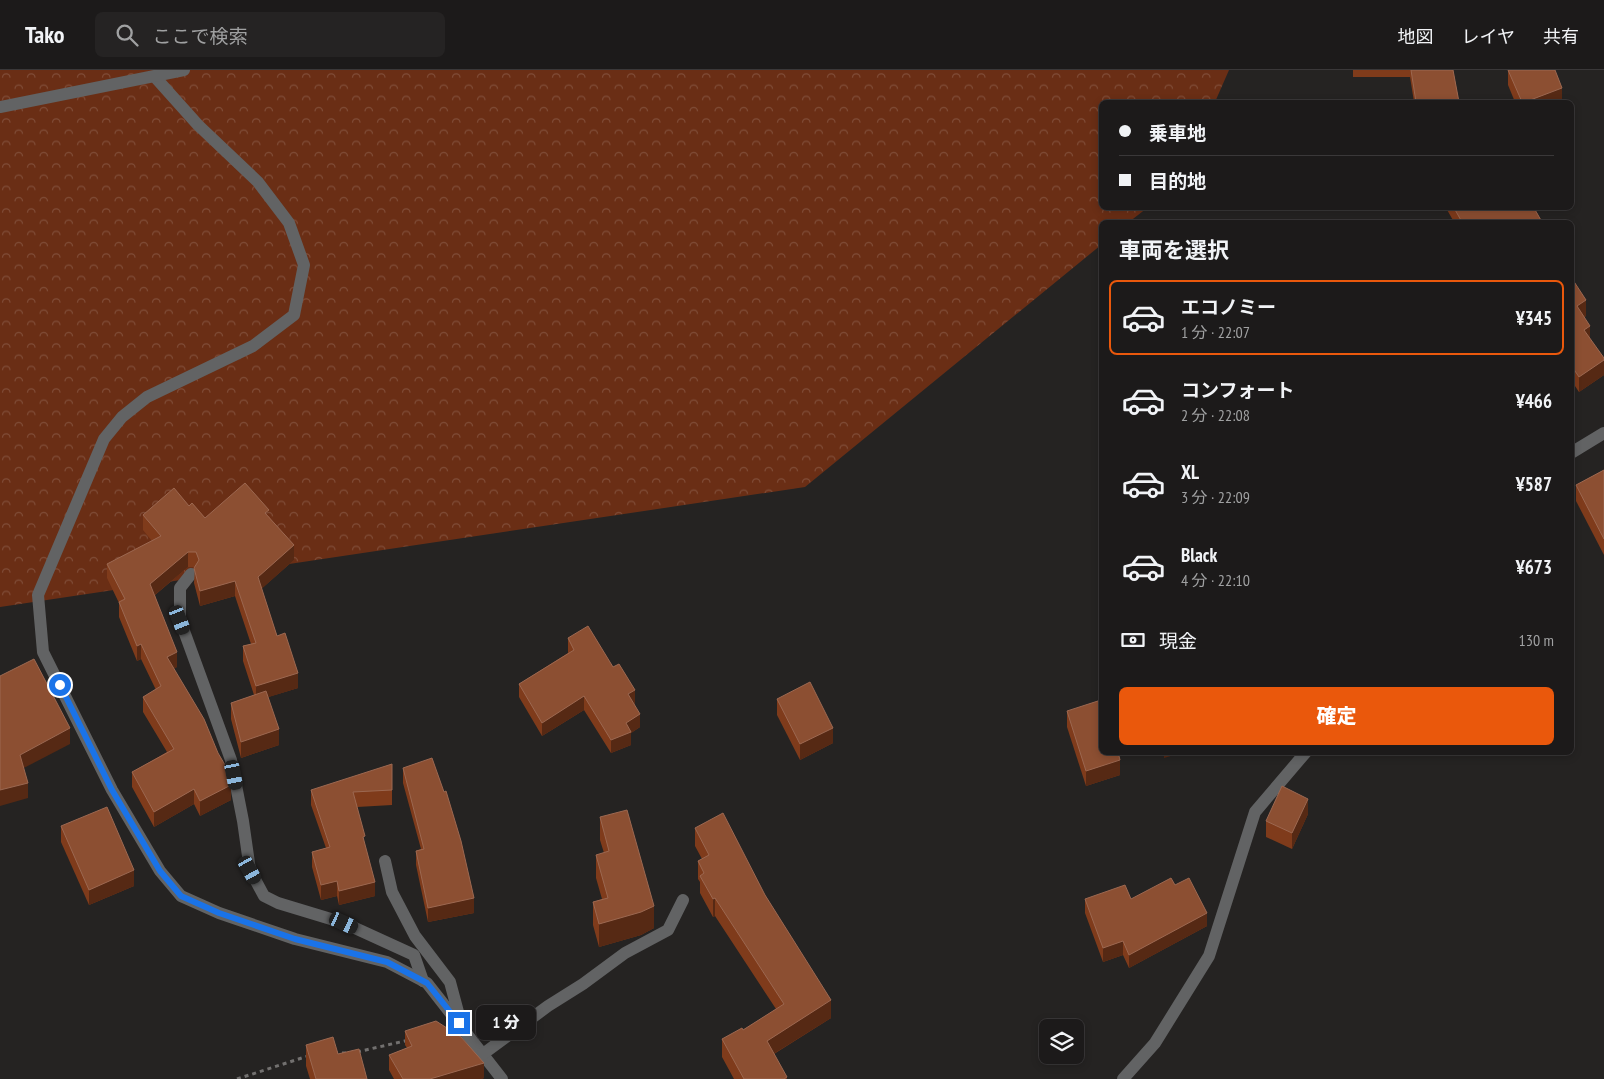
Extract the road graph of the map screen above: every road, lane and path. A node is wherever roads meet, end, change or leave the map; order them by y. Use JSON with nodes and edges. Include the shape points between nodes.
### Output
{"nodes":[{"id":1,"x":184,"y":70,"type":"edge"},
{"id":2,"x":155,"y":77,"type":"junction"},
{"id":3,"x":0,"y":107,"type":"edge"},
{"id":4,"x":1604,"y":433,"type":"edge"},
{"id":5,"x":1574,"y":452,"type":"edge"},
{"id":6,"x":191,"y":574,"type":"dead end"},
{"id":7,"x":1303,"y":755,"type":"edge"},
{"id":8,"x":386,"y":861,"type":"dead end"},
{"id":9,"x":683,"y":900,"type":"dead end"},
{"id":10,"x":423,"y":981,"type":"junction"},
{"id":11,"x":463,"y":1028,"type":"junction"},
{"id":12,"x":412,"y":1039,"type":"edge"},
{"id":13,"x":332,"y":1053,"type":"edge"},
{"id":14,"x":483,"y":1054,"type":"junction"},
{"id":15,"x":314,"y":1056,"type":"edge"},
{"id":16,"x":237,"y":1079,"type":"edge"},
{"id":17,"x":502,"y":1079,"type":"edge"},
{"id":18,"x":1123,"y":1079,"type":"edge"}],
"edges":[{"from":1,"to":2,"type":"street"},
{"from":2,"to":3,"type":"street"},
{"from":2,"to":10,"type":"street","via":[[192,119],[258,182],[288,223],[304,265],[294,315],[253,346],[147,397],[122,417],[104,439],[38,595],[43,652],[112,790],[160,871],[181,896],[295,939],[387,962]]},
{"from":4,"to":5,"type":"street"},
{"from":6,"to":10,"type":"street","via":[[180,588],[180,620],[232,760],[250,870],[264,896],[344,923],[414,955]]},
{"from":7,"to":18,"type":"street","via":[[1255,812],[1209,956],[1155,1043]]},
{"from":8,"to":11,"type":"street","via":[[392,892],[415,936],[450,982]]},
{"from":9,"to":14,"type":"street","via":[[668,930],[625,953]]},
{"from":10,"to":11,"type":"street"},
{"from":11,"to":14,"type":"street"},
{"from":12,"to":13,"type":"path","via":[[362,1052]]},
{"from":14,"to":17,"type":"street"},
{"from":15,"to":16,"type":"path"}]}
